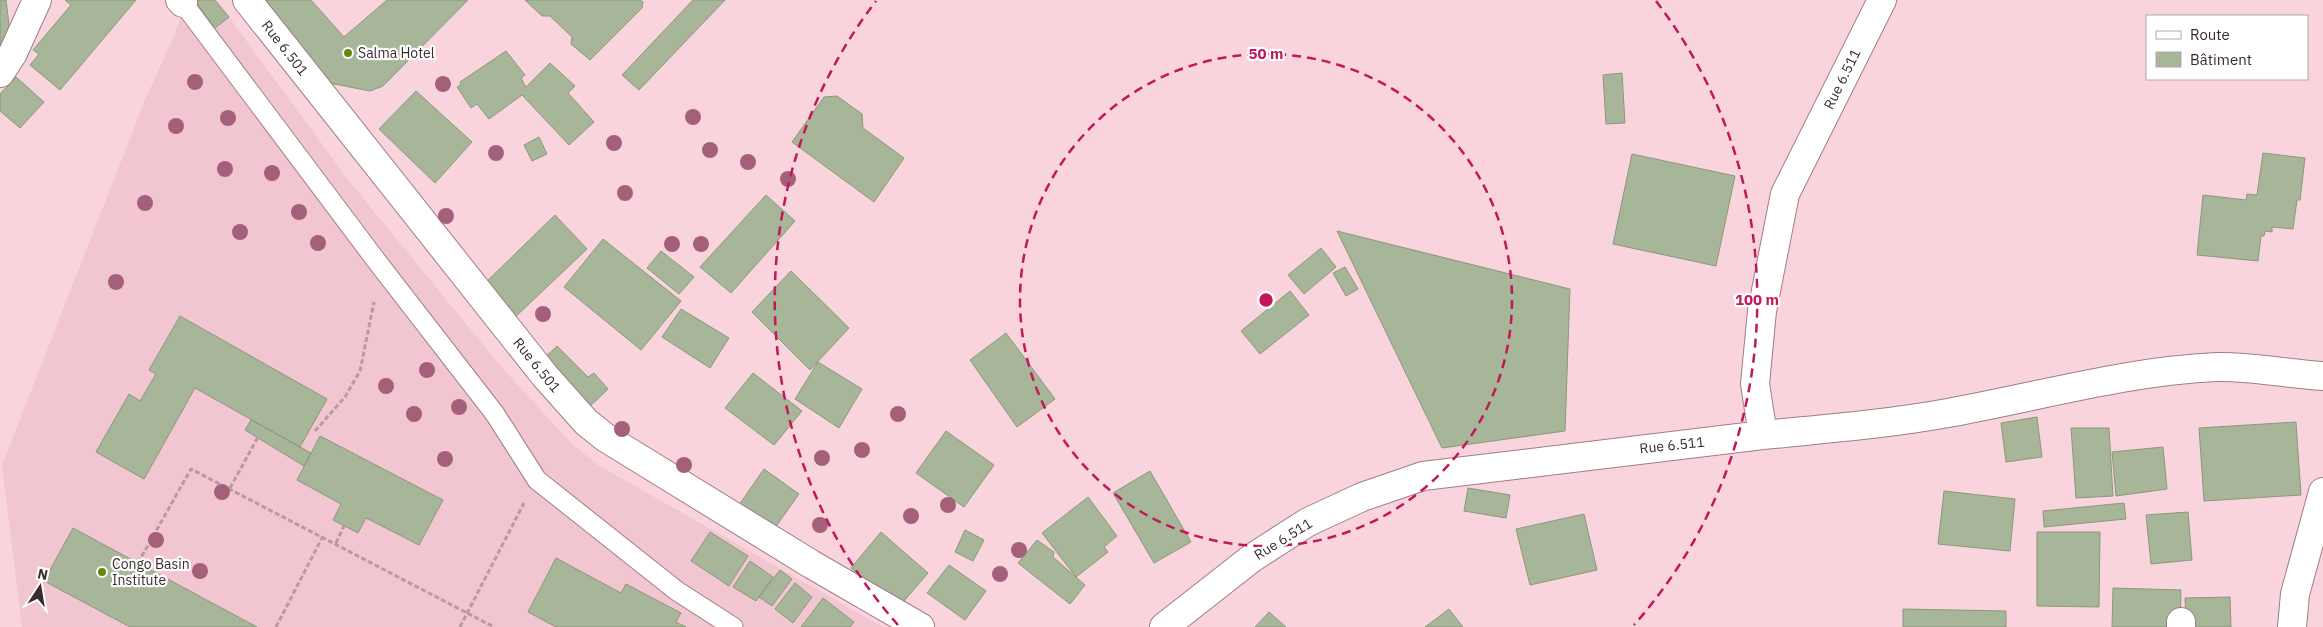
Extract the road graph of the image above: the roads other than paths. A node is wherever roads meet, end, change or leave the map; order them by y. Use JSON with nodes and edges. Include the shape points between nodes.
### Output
{"nodes":[{"id":1,"x":37,"y":0,"type":"edge"},
{"id":2,"x":247,"y":0,"type":"edge"},
{"id":3,"x":1882,"y":0,"type":"edge"},
{"id":4,"x":182,"y":2,"type":"edge"},
{"id":5,"x":0,"y":73,"type":"edge"},
{"id":6,"x":2323,"y":376,"type":"edge"},
{"id":7,"x":1764,"y":435,"type":"junction"},
{"id":8,"x":2323,"y":492,"type":"edge"},
{"id":9,"x":733,"y":627,"type":"edge"},
{"id":10,"x":920,"y":627,"type":"edge"},
{"id":11,"x":1164,"y":627,"type":"edge"},
{"id":12,"x":2292,"y":627,"type":"edge"}],
"edges":[{"from":1,"to":5,"type":"street","via":[[13,53]]},
{"from":2,"to":10,"type":"street","name":"Rue 6.501","via":[[545,376],[586,422],[672,479]]},
{"from":3,"to":7,"type":"street","name":"Rue 6.511","via":[[1785,194],[1762,311],[1755,384]]},
{"from":4,"to":9,"type":"lane","via":[[495,414],[537,480],[677,591]]},
{"from":6,"to":7,"type":"street","via":[[2209,368],[2084,385],[1948,413]]},
{"from":7,"to":11,"type":"street","name":"Rue 6.511","via":[[1423,476],[1362,496],[1308,522],[1252,558]]},
{"from":8,"to":12,"type":"street","via":[[2295,594]]}]}
